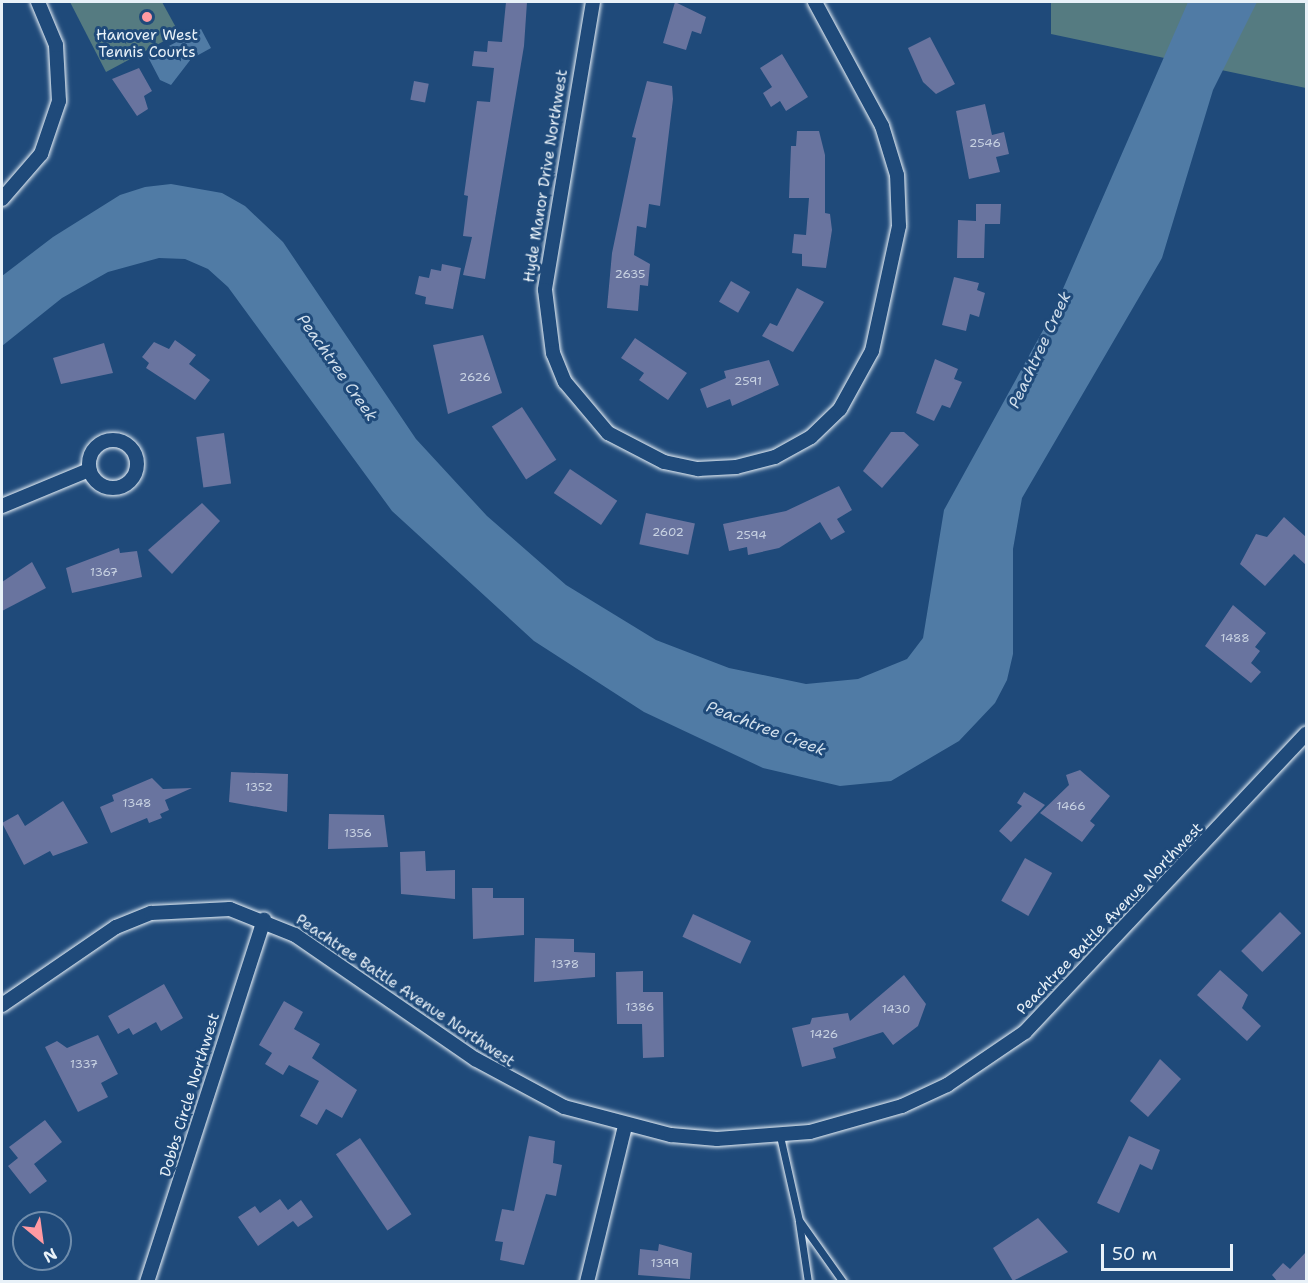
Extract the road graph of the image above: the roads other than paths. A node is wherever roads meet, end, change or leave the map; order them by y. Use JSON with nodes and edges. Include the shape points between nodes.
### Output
{"nodes":[{"id":1,"x":38,"y":2,"type":"edge"},
{"id":2,"x":593,"y":2,"type":"edge"},
{"id":3,"x":815,"y":2,"type":"edge"},
{"id":4,"x":2,"y":199,"type":"edge"},
{"id":5,"x":89,"y":470,"type":"dead end"},
{"id":6,"x":2,"y":506,"type":"edge"},
{"id":7,"x":1306,"y":734,"type":"edge"},
{"id":8,"x":264,"y":919,"type":"junction"},
{"id":9,"x":2,"y":1005,"type":"edge"},
{"id":10,"x":625,"y":1126,"type":"junction"},
{"id":11,"x":780,"y":1136,"type":"junction"},
{"id":12,"x":799,"y":1221,"type":"junction"},
{"id":13,"x":147,"y":1281,"type":"edge"},
{"id":14,"x":587,"y":1281,"type":"edge"},
{"id":15,"x":808,"y":1281,"type":"edge"},
{"id":16,"x":843,"y":1281,"type":"edge"}],
"edges":[{"from":1,"to":4,"type":"street","via":[[56,45],[59,101],[41,154]]},
{"from":2,"to":3,"type":"street","name":"Hyde Manor Drive Northwest","via":[[545,290],[553,353],[578,401],[608,433],[664,462],[699,469],[736,467],[775,457],[811,437],[840,409],[872,351],[898,235],[897,175],[882,126]]},
{"from":5,"to":6,"type":"street"},
{"from":7,"to":11,"type":"street","name":"Peachtree Battle Avenue Northwest","via":[[1025,1032],[947,1085],[902,1106]]},
{"from":8,"to":9,"type":"street","name":"Peachtree Battle Avenue Northwest","via":[[230,909],[151,913],[116,927]]},
{"from":8,"to":10,"type":"street","name":"Peachtree Battle Avenue Northwest","via":[[505,1078],[564,1107]]},
{"from":8,"to":13,"type":"street","name":"Dobbs Circle Northwest"},
{"from":10,"to":11,"type":"street","name":"Peachtree Battle Avenue Northwest","via":[[717,1139]]},
{"from":10,"to":14,"type":"street"},
{"from":11,"to":12,"type":"lane"},
{"from":12,"to":15,"type":"lane"},
{"from":12,"to":16,"type":"lane"}]}
